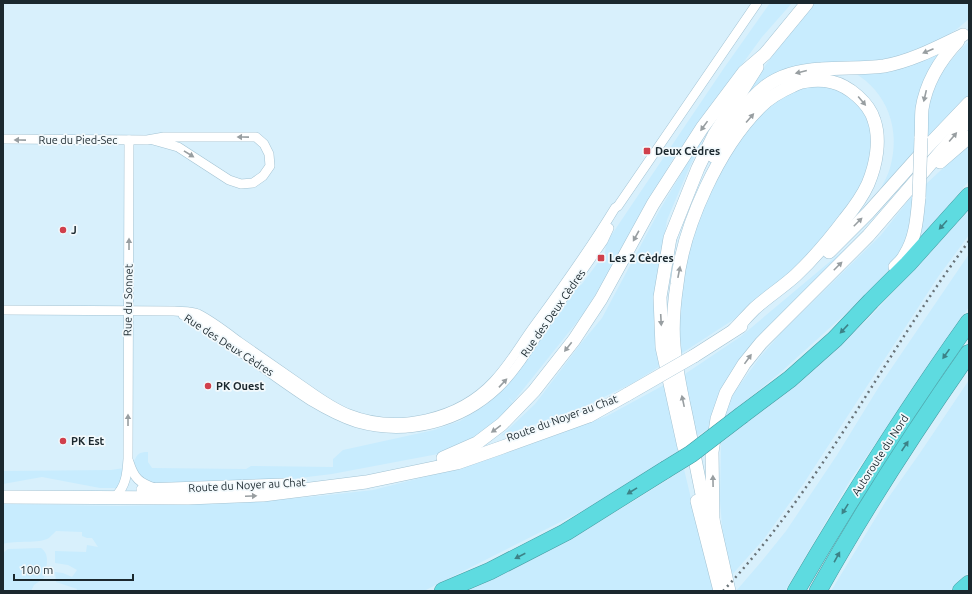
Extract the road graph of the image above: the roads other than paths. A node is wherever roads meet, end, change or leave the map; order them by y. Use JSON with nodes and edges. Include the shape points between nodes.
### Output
{"nodes":[{"id":1,"x":757,"y":3,"type":"edge"},
{"id":2,"x":807,"y":3,"type":"edge"},
{"id":3,"x":966,"y":33,"type":"edge"},
{"id":4,"x":765,"y":54,"type":"junction"},
{"id":5,"x":969,"y":104,"type":"edge"},
{"id":6,"x":969,"y":119,"type":"edge"},
{"id":7,"x":969,"y":137,"type":"edge"},
{"id":8,"x":3,"y":139,"type":"edge"},
{"id":9,"x":129,"y":140,"type":"junction"},
{"id":10,"x":153,"y":140,"type":"junction"},
{"id":11,"x":931,"y":164,"type":"junction"},
{"id":12,"x":969,"y":196,"type":"edge"},
{"id":13,"x":667,"y":255,"type":"junction"},
{"id":14,"x":871,"y":300,"type":"junction"},
{"id":15,"x":3,"y":310,"type":"edge"},
{"id":16,"x":129,"y":310,"type":"junction"},
{"id":17,"x":969,"y":322,"type":"edge"},
{"id":18,"x":734,"y":330,"type":"junction"},
{"id":19,"x":969,"y":353,"type":"edge"},
{"id":20,"x":628,"y":394,"type":"junction"},
{"id":21,"x":443,"y":458,"type":"junction"},
{"id":22,"x":128,"y":459,"type":"junction"},
{"id":23,"x":3,"y":489,"type":"edge"},
{"id":24,"x":158,"y":489,"type":"junction"},
{"id":25,"x":118,"y":494,"type":"junction"},
{"id":26,"x":3,"y":497,"type":"edge"},
{"id":27,"x":713,"y":520,"type":"junction"},
{"id":28,"x":969,"y":584,"type":"edge"},
{"id":29,"x":443,"y":591,"type":"edge"},
{"id":30,"x":720,"y":591,"type":"edge"},
{"id":31,"x":729,"y":591,"type":"edge"},
{"id":32,"x":796,"y":591,"type":"edge"},
{"id":33,"x":818,"y":591,"type":"edge"},
{"id":34,"x":962,"y":591,"type":"edge"}],
"edges":[{"from":1,"to":16,"type":"street","name":"Rue des Deux Cèdres","via":[[615,208],[566,284],[505,369],[480,394],[464,404],[438,416],[424,419],[390,422],[363,418],[322,400],[197,314]]},
{"from":2,"to":4,"type":"street"},
{"from":3,"to":13,"type":"street","one_way":true,"via":[[923,54],[884,66],[803,71],[767,86],[740,113],[717,148]]},
{"from":3,"to":14,"type":"street","one_way":true,"bridge":true,"via":[[947,53],[926,91],[922,110],[919,197],[914,234],[905,255]]},
{"from":4,"to":13,"type":"street","via":[[714,135],[670,238]]},
{"from":4,"to":21,"type":"street","one_way":true,"via":[[744,72],[702,128],[653,204],[616,272],[574,340],[534,391],[502,424],[477,443]]},
{"from":18,"to":5,"type":"street","one_way":true,"via":[[792,289],[868,213]]},
{"from":11,"to":6,"type":"street","one_way":true},
{"from":7,"to":11,"type":"street","via":[[938,164]]},
{"from":9,"to":8,"type":"street","name":"Rue du Pied-Sec","one_way":true},
{"from":9,"to":10,"type":"street","name":"Rue du Pied-Sec"},
{"from":16,"to":9,"type":"street","name":"Rue du Sonnet","one_way":true},
{"from":10,"to":10,"type":"street","one_way":true,"via":[[178,147],[229,180],[241,184],[253,183],[263,176],[270,166],[269,154],[264,144],[256,137],[164,137]]},
{"from":27,"to":11,"type":"street","one_way":true,"via":[[712,452],[717,419],[722,404],[744,364],[761,343],[868,236]]},
{"from":12,"to":14,"type":"highway","one_way":true,"via":[[908,264]]},
{"from":13,"to":30,"type":"street","one_way":true,"via":[[660,296],[662,347]]},
{"from":14,"to":29,"type":"highway","one_way":true,"bridge":true,"via":[[835,339],[790,379],[691,454],[566,532],[490,571]]},
{"from":15,"to":16,"type":"street","name":"Rue des Deux Cèdres"},
{"from":22,"to":16,"type":"street","name":"Rue du Sonnet","one_way":true},
{"from":17,"to":32,"type":"highway","name":"Autoroute du Nord","one_way":true,"via":[[889,439]]},
{"from":18,"to":20,"type":"street","bridge":true},
{"from":27,"to":18,"type":"street","one_way":true,"via":[[704,504],[678,378],[674,344],[674,311],[683,251],[693,220],[715,172],[736,135],[762,105],[794,85],[809,81],[834,82],[858,96],[874,118],[876,154],[867,187],[855,207],[822,248],[795,276]]},
{"from":33,"to":19,"type":"highway","name":"Autoroute du Nord","one_way":true,"via":[[904,449]]},
{"from":20,"to":21,"type":"street","name":"Route du Noyer au Chat"},
{"from":25,"to":20,"type":"street","name":"Route du Noyer au Chat","one_way":true,"via":[[188,498],[263,496],[366,482],[457,463],[520,442],[590,416]]},
{"from":21,"to":24,"type":"street","name":"Route du Noyer au Chat","via":[[357,476],[284,485]]},
{"from":22,"to":24,"type":"street","name":"Rue du Sonnet","via":[[133,474],[139,481]]},
{"from":22,"to":25,"type":"street","name":"Rue du Sonnet","via":[[126,479]]},
{"from":23,"to":25,"type":"street","name":"Route du Noyer au Chat"},
{"from":24,"to":25,"type":"street","name":"Route du Noyer au Chat"},
{"from":25,"to":26,"type":"street","name":"Route du Noyer au Chat"},
{"from":27,"to":31,"type":"street"},
{"from":28,"to":34,"type":"highway"}]}
